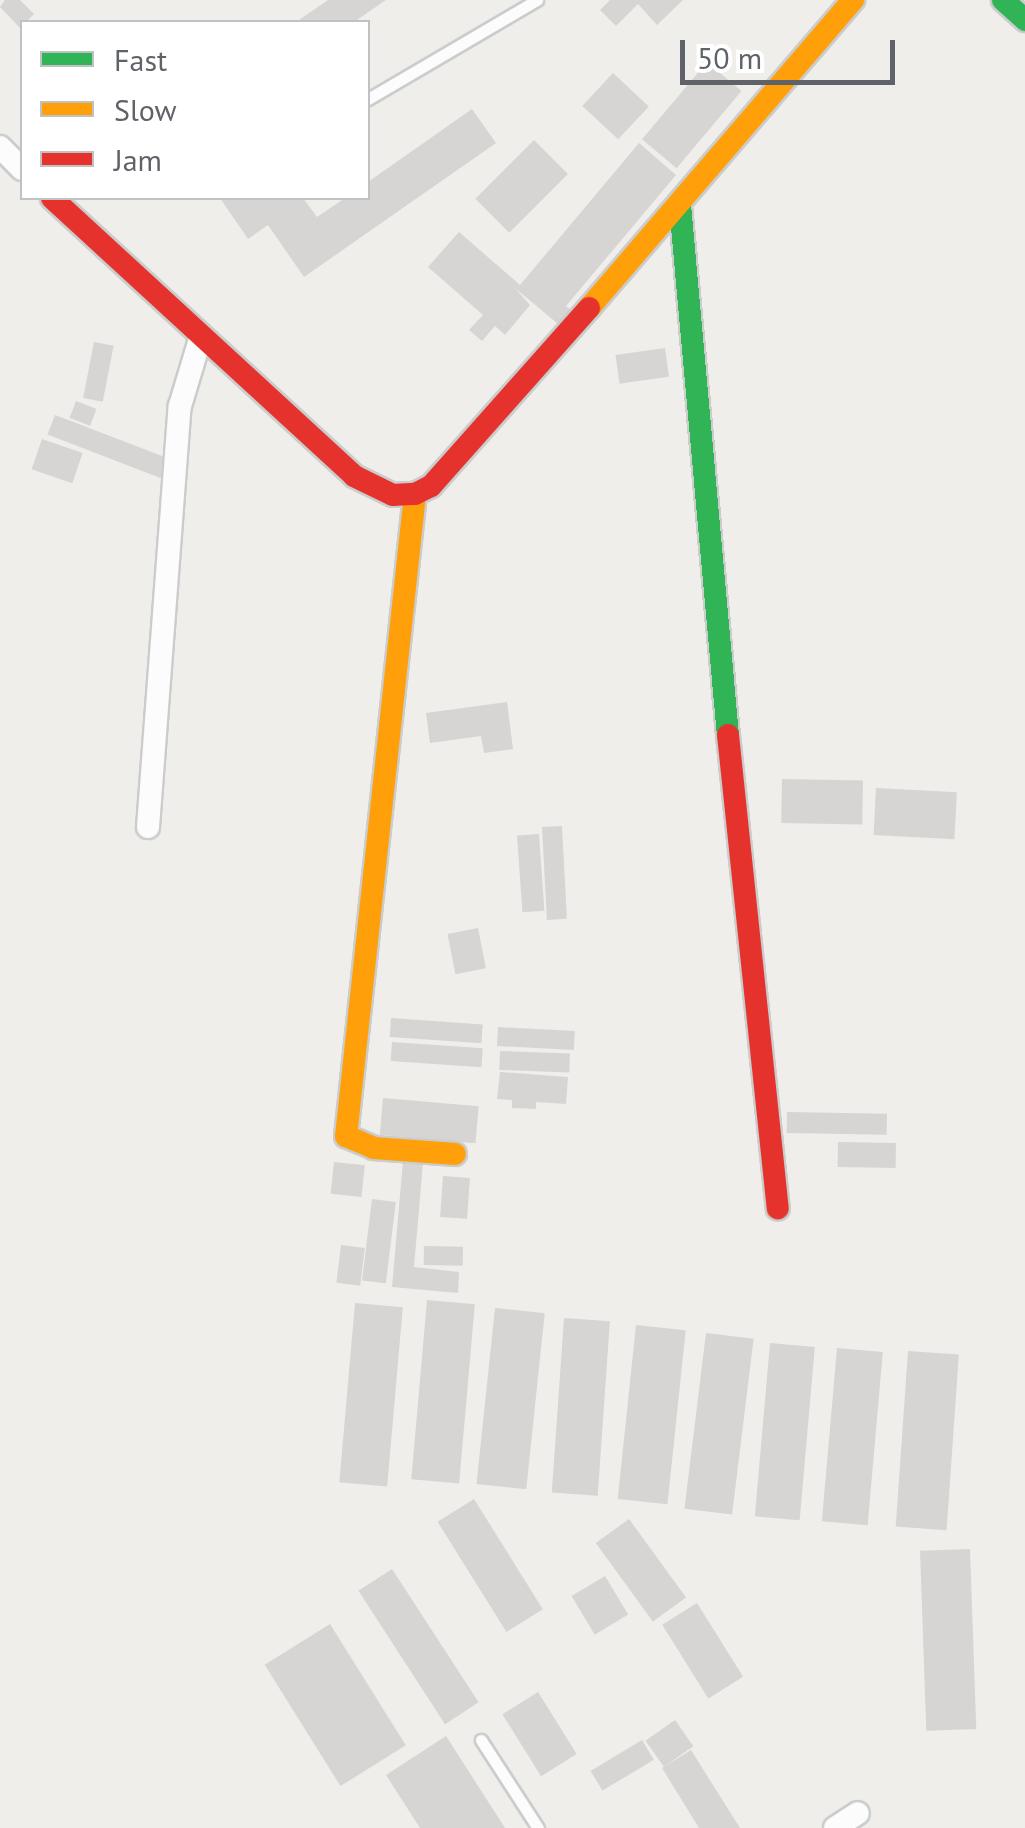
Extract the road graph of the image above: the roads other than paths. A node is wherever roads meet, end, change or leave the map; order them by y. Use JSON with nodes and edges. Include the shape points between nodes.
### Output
{"nodes":[{"id":1,"x":537,"y":0,"type":"edge"},
{"id":2,"x":852,"y":0,"type":"edge"},
{"id":3,"x":1003,"y":0,"type":"edge"},
{"id":4,"x":1025,"y":20,"type":"edge"},
{"id":5,"x":370,"y":98,"type":"edge"},
{"id":6,"x":0,"y":147,"type":"edge"},
{"id":7,"x":20,"y":167,"type":"edge"},
{"id":8,"x":54,"y":200,"type":"edge"},
{"id":9,"x":680,"y":204,"type":"junction"},
{"id":10,"x":200,"y":336,"type":"junction"},
{"id":11,"x":415,"y":494,"type":"junction"},
{"id":12,"x":148,"y":827,"type":"dead end"},
{"id":13,"x":455,"y":1154,"type":"dead end"},
{"id":14,"x":778,"y":1208,"type":"dead end"},
{"id":15,"x":481,"y":1740,"type":"dead end"},
{"id":16,"x":858,"y":1812,"type":"dead end"},
{"id":17,"x":538,"y":1828,"type":"edge"},
{"id":18,"x":835,"y":1828,"type":"edge"}],
"edges":[{"from":1,"to":5,"type":"lane"},
{"from":2,"to":9,"type":"street"},
{"from":3,"to":4,"type":"street"},
{"from":6,"to":7,"type":"street"},
{"from":8,"to":10,"type":"street"},
{"from":9,"to":11,"type":"street","via":[[432,486]]},
{"from":9,"to":14,"type":"street"},
{"from":10,"to":11,"type":"street","via":[[354,476],[393,494]]},
{"from":10,"to":12,"type":"street","via":[[180,406]]},
{"from":11,"to":13,"type":"street","via":[[346,1136],[374,1148]]},
{"from":15,"to":17,"type":"lane"},
{"from":16,"to":18,"type":"street"}]}
